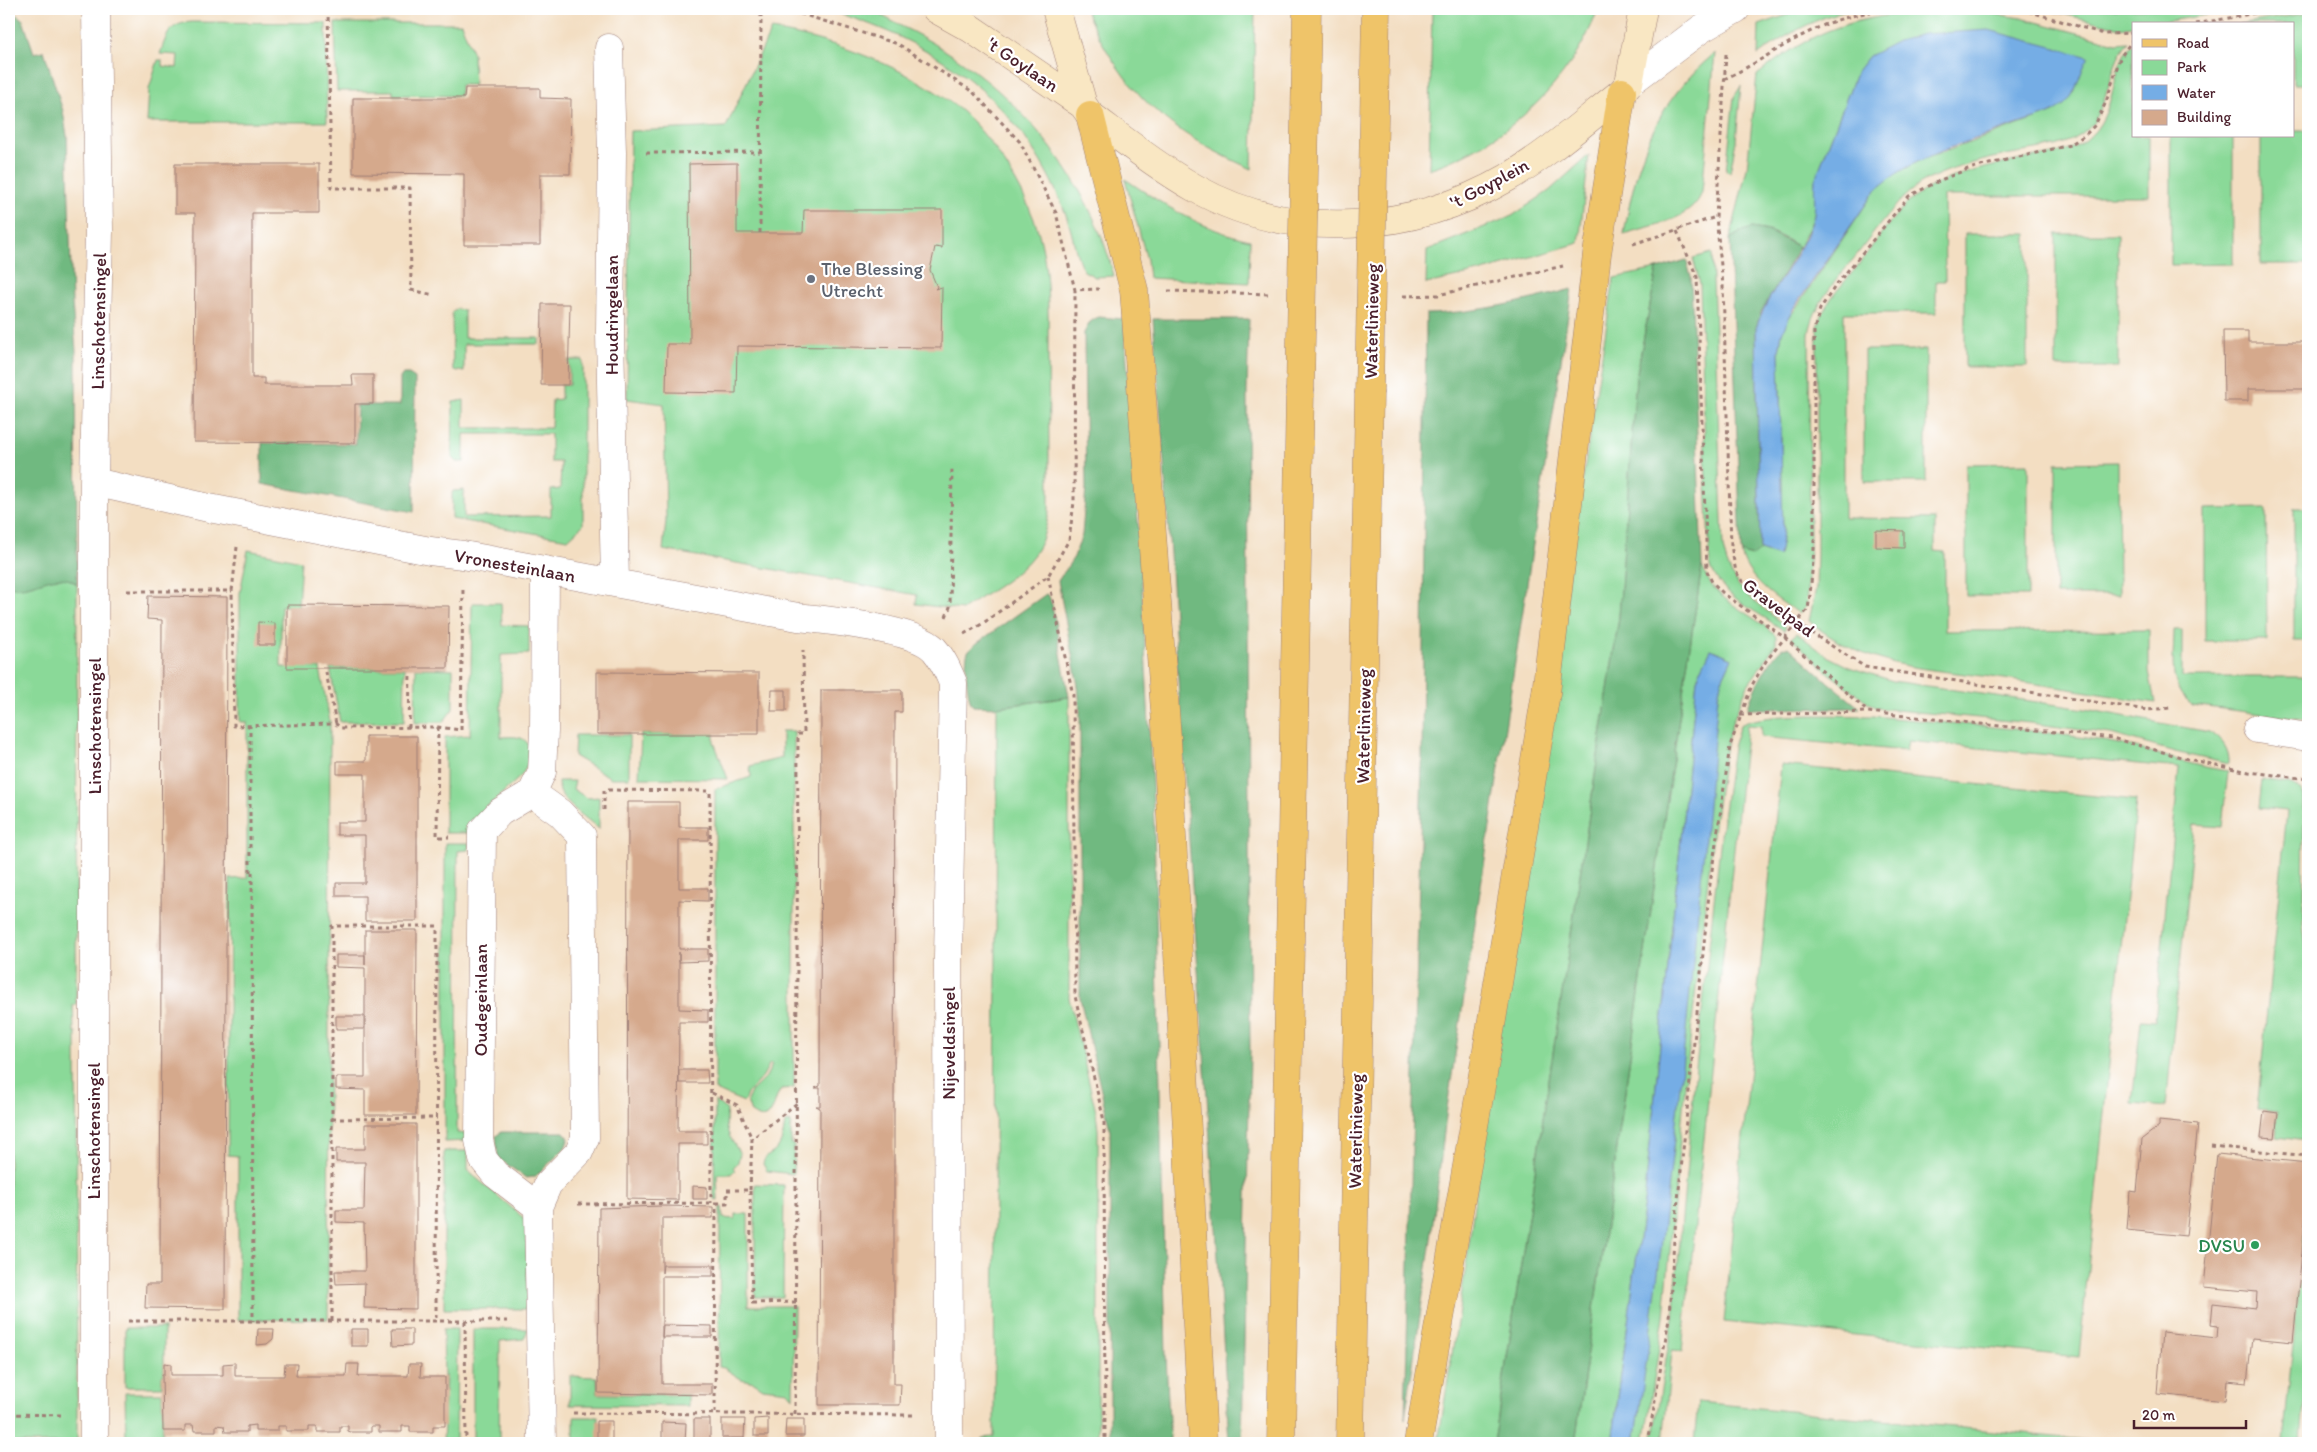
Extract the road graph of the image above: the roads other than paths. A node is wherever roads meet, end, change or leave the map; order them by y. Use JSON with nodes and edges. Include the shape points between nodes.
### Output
{"nodes":[{"id":1,"x":96,"y":9,"type":"edge"},
{"id":2,"x":936,"y":9,"type":"edge"},
{"id":3,"x":1056,"y":9,"type":"edge"},
{"id":4,"x":1307,"y":9,"type":"edge"},
{"id":5,"x":1376,"y":9,"type":"edge"},
{"id":6,"x":1643,"y":9,"type":"edge"},
{"id":7,"x":1733,"y":10,"type":"edge"},
{"id":8,"x":609,"y":48,"type":"dead end"},
{"id":9,"x":1626,"y":87,"type":"junction"},
{"id":10,"x":1086,"y":110,"type":"junction"},
{"id":11,"x":94,"y":482,"type":"junction"},
{"id":12,"x":545,"y":570,"type":"junction"},
{"id":13,"x":615,"y":583,"type":"junction"},
{"id":14,"x":934,"y":648,"type":"joint"},
{"id":15,"x":2257,"y":729,"type":"dead end"},
{"id":16,"x":2308,"y":737,"type":"edge"},
{"id":17,"x":532,"y":793,"type":"junction"},
{"id":18,"x":538,"y":1214,"type":"junction"},
{"id":19,"x":94,"y":1443,"type":"edge"},
{"id":20,"x":542,"y":1443,"type":"edge"},
{"id":21,"x":948,"y":1443,"type":"edge"},
{"id":22,"x":1203,"y":1443,"type":"edge"},
{"id":23,"x":1281,"y":1443,"type":"edge"},
{"id":24,"x":1350,"y":1443,"type":"edge"},
{"id":25,"x":1418,"y":1443,"type":"edge"}],
"edges":[{"from":1,"to":11,"type":"street","name":"Linschotensingel","via":[[99,230]]},
{"from":2,"to":10,"type":"main road","name":"'t Goylaan","via":[[970,28]]},
{"from":3,"to":10,"type":"main road"},
{"from":4,"to":23,"type":"main road","bridge":true},
{"from":5,"to":24,"type":"main road","name":"Waterlinieweg","bridge":true},
{"from":6,"to":9,"type":"main road"},
{"from":7,"to":9,"type":"street","via":[[1701,29]]},
{"from":8,"to":13,"type":"street","name":"Houdringelaan"},
{"from":9,"to":10,"type":"main road","name":"'t Goyplein","via":[[1508,177],[1465,199],[1422,214],[1376,223],[1330,224],[1284,219],[1240,208],[1197,190],[1157,166]]},
{"from":9,"to":25,"type":"main road","via":[[1597,254],[1546,693]]},
{"from":10,"to":22,"type":"main road","via":[[1134,290],[1167,738]]},
{"from":11,"to":12,"type":"street","name":"Vronesteinlaan","via":[[430,551]]},
{"from":11,"to":19,"type":"street","name":"Linschotensingel"},
{"from":12,"to":13,"type":"street","name":"Vronesteinlaan"},
{"from":12,"to":17,"type":"street","via":[[542,772]]},
{"from":13,"to":14,"type":"street","name":"Vronesteinlaan","via":[[910,635]]},
{"from":14,"to":21,"type":"street","name":"Nijeveldsingel","via":[[947,667],[952,682],[948,958]]},
{"from":15,"to":16,"type":"street"},
{"from":17,"to":18,"type":"street","via":[[560,813],[582,836],[585,1138],[579,1152],[548,1184]]},
{"from":17,"to":18,"type":"street","name":"Oudegeinlaan","via":[[500,812],[482,831],[479,1140],[484,1159],[495,1174]]},
{"from":18,"to":20,"type":"street"}]}
